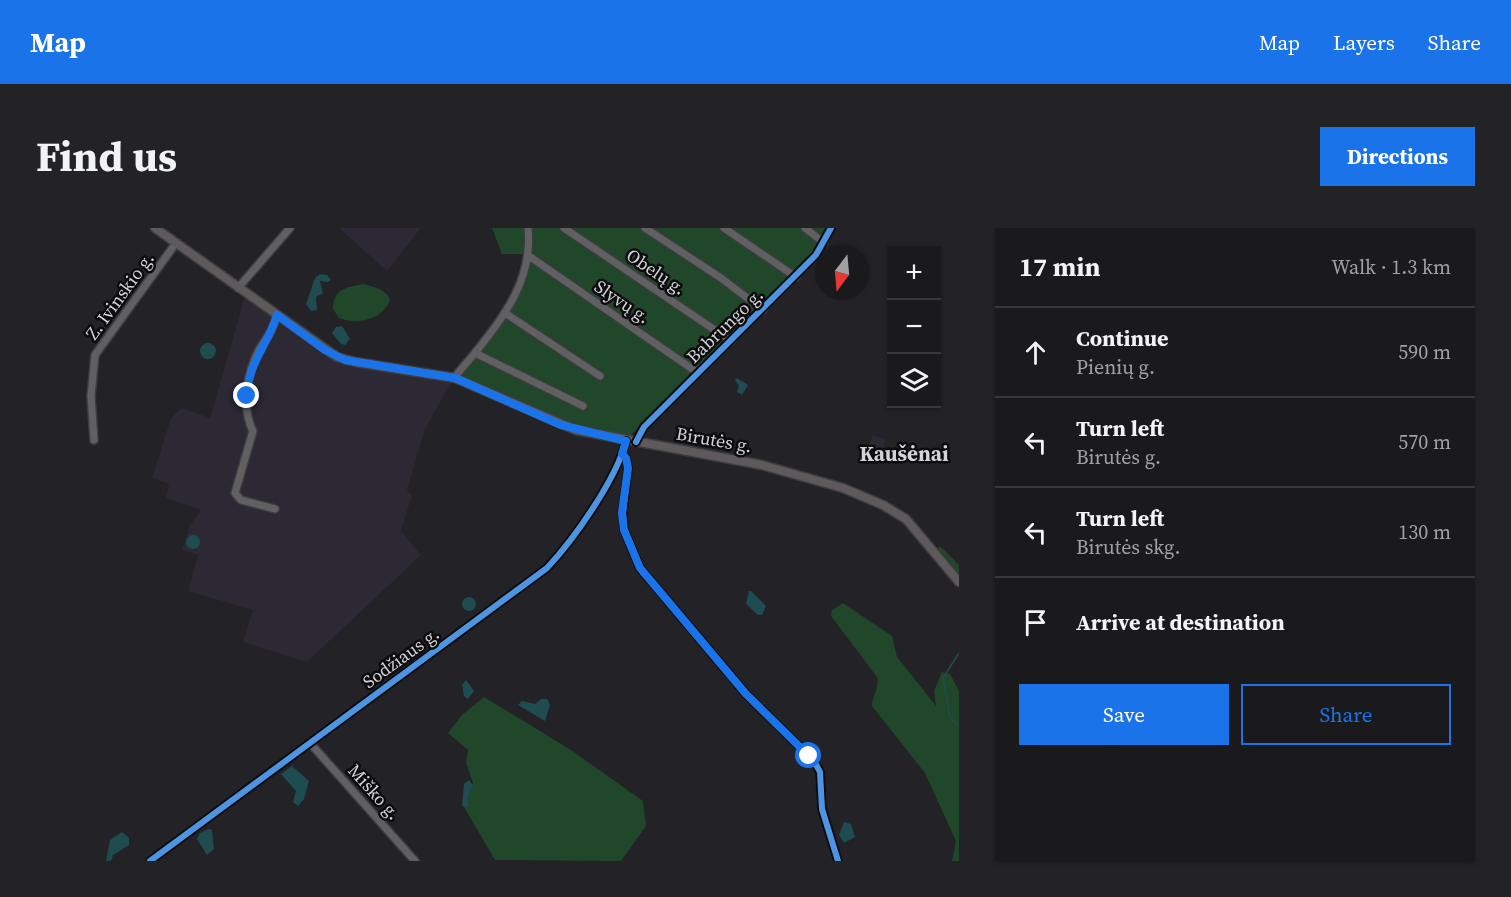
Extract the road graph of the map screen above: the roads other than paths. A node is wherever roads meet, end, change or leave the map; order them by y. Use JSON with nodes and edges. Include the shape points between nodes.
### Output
{"nodes":[{"id":1,"x":155,"y":228,"type":"edge"},
{"id":2,"x":290,"y":228,"type":"edge"},
{"id":3,"x":528,"y":228,"type":"edge"},
{"id":4,"x":564,"y":228,"type":"edge"},
{"id":5,"x":645,"y":228,"type":"edge"},
{"id":6,"x":724,"y":228,"type":"edge"},
{"id":7,"x":805,"y":228,"type":"edge"},
{"id":8,"x":831,"y":228,"type":"edge"},
{"id":9,"x":176,"y":243,"type":"junction"},
{"id":10,"x":824,"y":243,"type":"junction"},
{"id":11,"x":529,"y":256,"type":"junction"},
{"id":12,"x":796,"y":277,"type":"junction"},
{"id":13,"x":238,"y":288,"type":"junction"},
{"id":14,"x":763,"y":310,"type":"junction"},
{"id":15,"x":505,"y":313,"type":"junction"},
{"id":16,"x":277,"y":315,"type":"junction"},
{"id":17,"x":731,"y":341,"type":"junction"},
{"id":18,"x":475,"y":353,"type":"junction"},
{"id":19,"x":698,"y":373,"type":"junction"},
{"id":20,"x":600,"y":376,"type":"dead end"},
{"id":21,"x":455,"y":378,"type":"junction"},
{"id":22,"x":583,"y":406,"type":"dead end"},
{"id":23,"x":94,"y":440,"type":"dead end"},
{"id":24,"x":626,"y":441,"type":"junction"},
{"id":25,"x":636,"y":442,"type":"junction"},
{"id":26,"x":622,"y":454,"type":"junction"},
{"id":27,"x":275,"y":509,"type":"dead end"},
{"id":28,"x":959,"y":582,"type":"edge"},
{"id":29,"x":310,"y":743,"type":"junction"},
{"id":30,"x":150,"y":861,"type":"edge"},
{"id":31,"x":415,"y":861,"type":"edge"},
{"id":32,"x":838,"y":861,"type":"edge"}],
"edges":[{"from":1,"to":9,"type":"main road","name":"Birutės g."},
{"from":2,"to":13,"type":"street"},
{"from":3,"to":11,"type":"street"},
{"from":4,"to":17,"type":"street","name":"Obelų g."},
{"from":5,"to":14,"type":"street"},
{"from":6,"to":12,"type":"street"},
{"from":7,"to":10,"type":"street"},
{"from":8,"to":10,"type":"street","name":"Babrungo g."},
{"from":9,"to":13,"type":"main road","name":"Birutės g."},
{"from":9,"to":23,"type":"street","name":"Z. Ivinskio g.","via":[[95,355],[91,396]]},
{"from":10,"to":12,"type":"street","name":"Babrungo g."},
{"from":11,"to":15,"type":"street","via":[[522,285]]},
{"from":11,"to":19,"type":"street","name":"Slyvų g."},
{"from":12,"to":14,"type":"street","name":"Babrungo g."},
{"from":13,"to":16,"type":"main road","name":"Birutės g."},
{"from":14,"to":17,"type":"street","name":"Babrungo g."},
{"from":15,"to":18,"type":"street"},
{"from":15,"to":20,"type":"street"},
{"from":16,"to":21,"type":"main road","name":"Birutės g.","via":[[345,360]]},
{"from":16,"to":27,"type":"street","via":[[271,335],[260,349],[247,390],[247,420],[253,431],[235,493],[241,500]]},
{"from":17,"to":19,"type":"street","name":"Babrungo g."},
{"from":18,"to":21,"type":"street"},
{"from":18,"to":22,"type":"street"},
{"from":19,"to":25,"type":"street","name":"Babrungo g.","via":[[644,427]]},
{"from":21,"to":24,"type":"main road","name":"Birutės g.","via":[[561,425]]},
{"from":24,"to":25,"type":"main road","name":"Birutės g."},
{"from":24,"to":26,"type":"street","name":"Sodžiaus g."},
{"from":25,"to":28,"type":"main road","name":"Birutės g.","via":[[800,474],[870,499],[915,527]]},
{"from":26,"to":29,"type":"street","name":"Sodžiaus g.","via":[[582,523],[547,568]]},
{"from":26,"to":32,"type":"street","via":[[628,468],[622,513],[624,530],[640,568],[746,694],[814,761],[820,772],[822,809]]},
{"from":29,"to":30,"type":"street","name":"Sodžiaus g."},
{"from":29,"to":31,"type":"street","name":"Miško g."}]}
